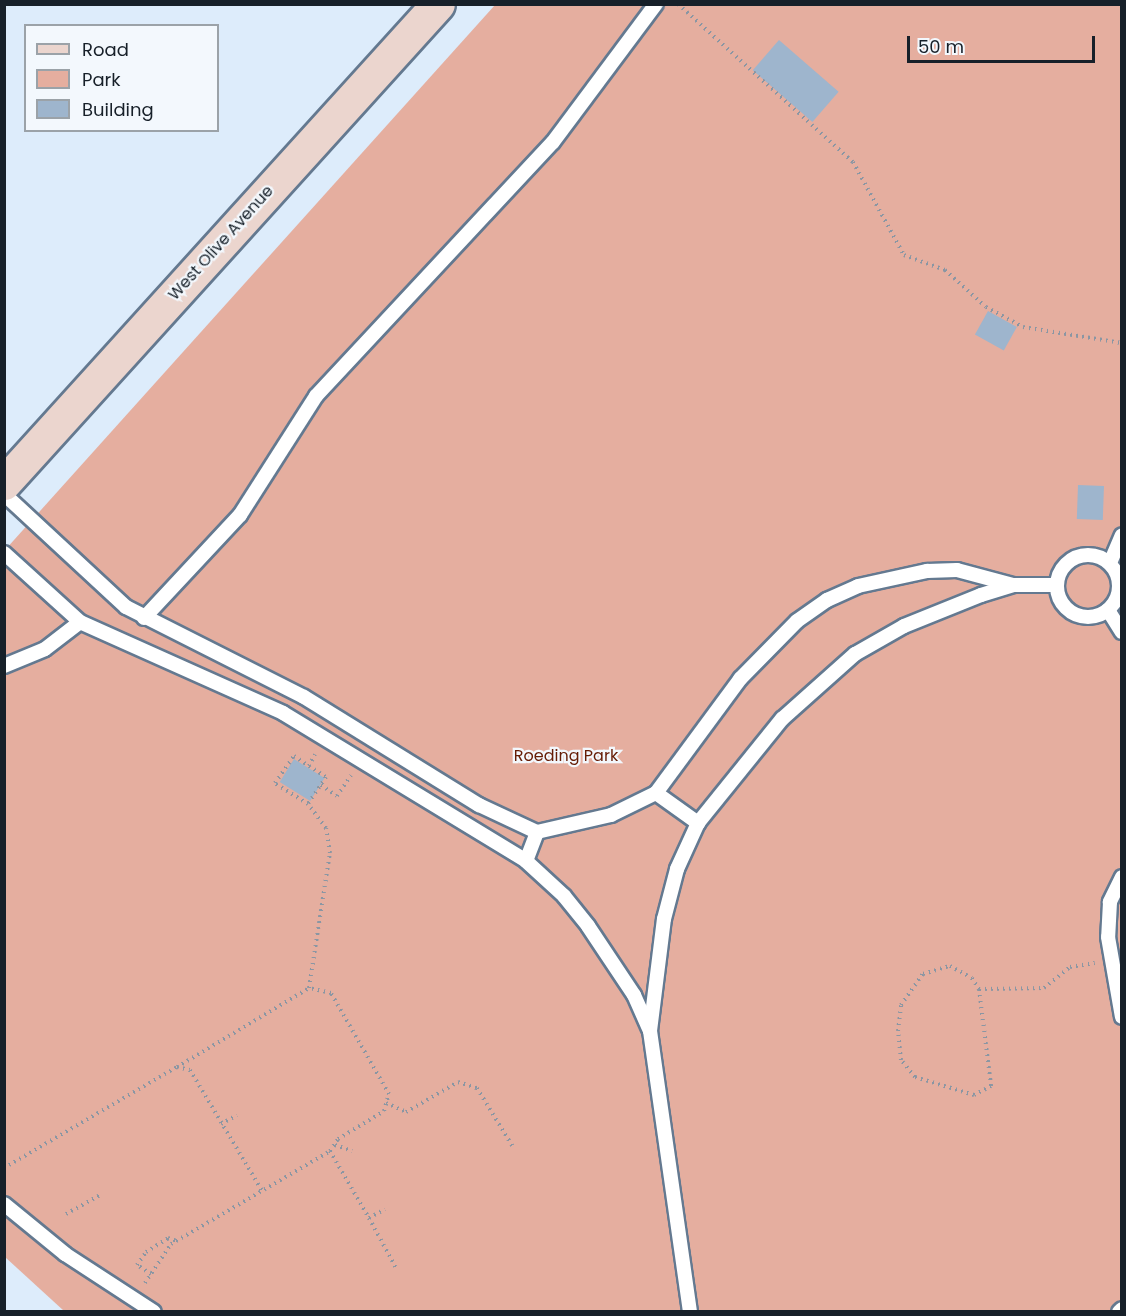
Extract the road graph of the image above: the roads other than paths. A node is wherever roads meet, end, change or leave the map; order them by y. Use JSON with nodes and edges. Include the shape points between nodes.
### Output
{"nodes":[{"id":1,"x":438,"y":4,"type":"edge"},
{"id":2,"x":656,"y":4,"type":"edge"},
{"id":3,"x":7,"y":479,"type":"edge"},
{"id":4,"x":1122,"y":535,"type":"edge"},
{"id":5,"x":4,"y":553,"type":"edge"},
{"id":6,"x":1110,"y":563,"type":"junction"},
{"id":7,"x":1013,"y":585,"type":"junction"},
{"id":8,"x":1056,"y":585,"type":"junction"},
{"id":9,"x":1108,"y":610,"type":"junction"},
{"id":10,"x":144,"y":618,"type":"junction"},
{"id":11,"x":80,"y":622,"type":"junction"},
{"id":12,"x":1122,"y":632,"type":"edge"},
{"id":13,"x":4,"y":666,"type":"edge"},
{"id":14,"x":656,"y":793,"type":"junction"},
{"id":15,"x":698,"y":823,"type":"junction"},
{"id":16,"x":537,"y":832,"type":"junction"},
{"id":17,"x":526,"y":861,"type":"junction"},
{"id":18,"x":1122,"y":878,"type":"edge"},
{"id":19,"x":1122,"y":1017,"type":"edge"},
{"id":20,"x":650,"y":1031,"type":"junction"},
{"id":21,"x":4,"y":1204,"type":"edge"},
{"id":22,"x":154,"y":1311,"type":"edge"},
{"id":23,"x":690,"y":1311,"type":"edge"}],
"edges":[{"from":1,"to":3,"type":"main road","name":"West Olive Avenue"},
{"from":2,"to":10,"type":"lane","via":[[553,142],[316,396],[240,515]]},
{"from":3,"to":10,"type":"lane","via":[[106,592]]},
{"from":4,"to":6,"type":"lane"},
{"from":5,"to":11,"type":"lane"},
{"from":6,"to":8,"type":"lane","via":[[1081,555],[1063,566]]},
{"from":6,"to":9,"type":"lane","via":[[1119,592]]},
{"from":7,"to":8,"type":"lane"},
{"from":7,"to":14,"type":"lane","via":[[957,570],[927,570],[858,586],[827,600],[760,657]]},
{"from":7,"to":15,"type":"lane","via":[[904,626],[828,674],[767,736]]},
{"from":8,"to":9,"type":"lane","via":[[1062,604],[1078,616]]},
{"from":9,"to":12,"type":"lane"},
{"from":10,"to":16,"type":"lane","via":[[304,697],[478,805]]},
{"from":11,"to":13,"type":"lane","via":[[45,649]]},
{"from":11,"to":17,"type":"lane","via":[[243,693],[324,736]]},
{"from":14,"to":15,"type":"lane"},
{"from":14,"to":16,"type":"lane","via":[[611,815]]},
{"from":15,"to":20,"type":"lane","via":[[677,869],[664,919]]},
{"from":16,"to":17,"type":"lane"},
{"from":17,"to":20,"type":"lane","via":[[564,896],[609,954]]},
{"from":18,"to":19,"type":"lane","via":[[1109,911],[1111,960]]},
{"from":20,"to":23,"type":"lane"},
{"from":21,"to":22,"type":"lane","via":[[65,1254]]}]}
